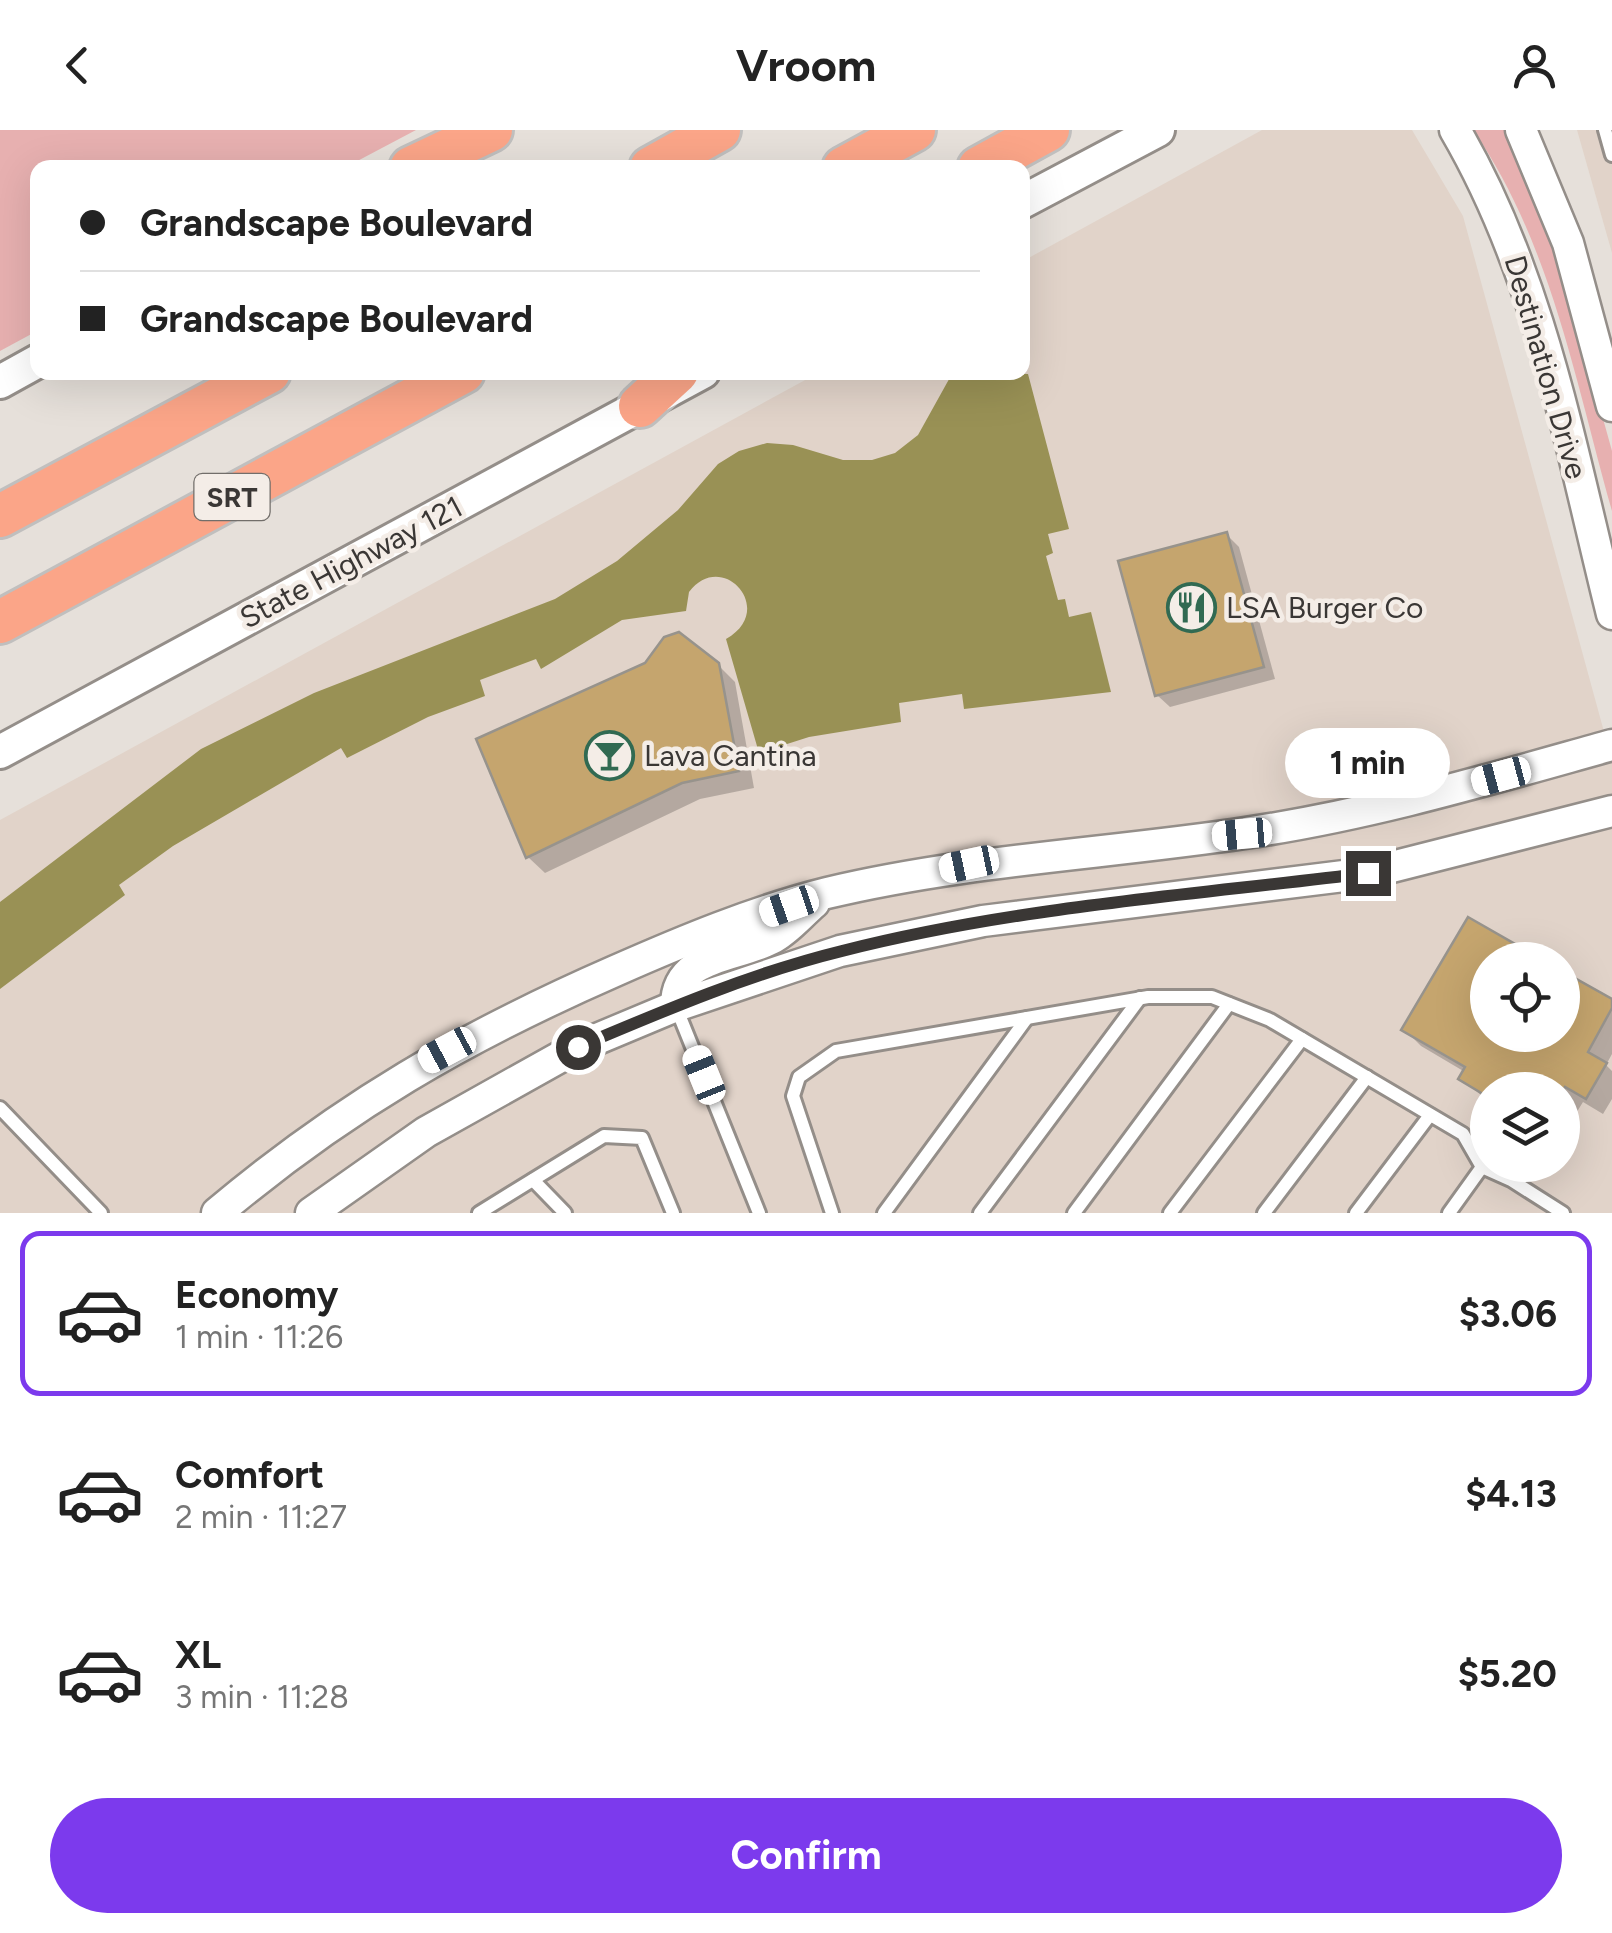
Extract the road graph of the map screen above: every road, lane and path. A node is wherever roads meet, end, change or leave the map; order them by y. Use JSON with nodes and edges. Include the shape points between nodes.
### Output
{"nodes":[{"id":1,"x":461,"y":130,"type":"edge"},
{"id":2,"x":492,"y":130,"type":"edge"},
{"id":3,"x":719,"y":130,"type":"edge"},
{"id":4,"x":914,"y":130,"type":"edge"},
{"id":5,"x":1048,"y":130,"type":"edge"},
{"id":6,"x":1158,"y":130,"type":"edge"},
{"id":7,"x":1454,"y":130,"type":"edge"},
{"id":8,"x":1520,"y":130,"type":"edge"},
{"id":9,"x":1605,"y":130,"type":"edge"},
{"id":10,"x":1612,"y":154,"type":"edge"},
{"id":11,"x":407,"y":160,"type":"edge"},
{"id":12,"x":429,"y":160,"type":"edge"},
{"id":13,"x":665,"y":160,"type":"edge"},
{"id":14,"x":859,"y":160,"type":"edge"},
{"id":15,"x":994,"y":160,"type":"edge"},
{"id":16,"x":1030,"y":198,"type":"edge"},
{"id":17,"x":1603,"y":343,"type":"edge"},
{"id":18,"x":30,"y":365,"type":"edge"},
{"id":19,"x":254,"y":380,"type":"edge"},
{"id":20,"x":448,"y":380,"type":"edge"},
{"id":21,"x":668,"y":380,"type":"edge"},
{"id":22,"x":687,"y":380,"type":"edge"},
{"id":23,"x":0,"y":382,"type":"edge"},
{"id":24,"x":640,"y":406,"type":"junction"},
{"id":25,"x":1612,"y":406,"type":"edge"},
{"id":26,"x":0,"y":516,"type":"edge"},
{"id":27,"x":1612,"y":614,"type":"edge"},
{"id":28,"x":0,"y":622,"type":"edge"},
{"id":29,"x":1612,"y":745,"type":"edge"},
{"id":30,"x":0,"y":752,"type":"edge"},
{"id":31,"x":1612,"y":811,"type":"edge"},
{"id":32,"x":824,"y":894,"type":"junction"},
{"id":33,"x":1140,"y":998,"type":"junction"},
{"id":34,"x":1229,"y":1004,"type":"junction"},
{"id":35,"x":676,"y":1006,"type":"junction"},
{"id":36,"x":1027,"y":1018,"type":"junction"},
{"id":37,"x":1302,"y":1039,"type":"junction"},
{"id":38,"x":1366,"y":1077,"type":"junction"},
{"id":39,"x":0,"y":1108,"type":"edge"},
{"id":40,"x":1430,"y":1115,"type":"junction"},
{"id":41,"x":1470,"y":1147,"type":"edge"},
{"id":42,"x":533,"y":1180,"type":"junction"},
{"id":43,"x":1471,"y":1182,"type":"edge"},
{"id":44,"x":1507,"y":1182,"type":"edge"},
{"id":45,"x":1553,"y":1210,"type":"edge"},
{"id":46,"x":100,"y":1213,"type":"edge"},
{"id":47,"x":217,"y":1213,"type":"edge"},
{"id":48,"x":312,"y":1213,"type":"edge"},
{"id":49,"x":479,"y":1213,"type":"edge"},
{"id":50,"x":565,"y":1213,"type":"edge"},
{"id":51,"x":673,"y":1213,"type":"edge"},
{"id":52,"x":759,"y":1213,"type":"edge"},
{"id":53,"x":832,"y":1213,"type":"edge"},
{"id":54,"x":884,"y":1213,"type":"edge"},
{"id":55,"x":980,"y":1213,"type":"edge"},
{"id":56,"x":1074,"y":1213,"type":"edge"},
{"id":57,"x":1170,"y":1213,"type":"edge"},
{"id":58,"x":1264,"y":1213,"type":"edge"},
{"id":59,"x":1356,"y":1213,"type":"edge"},
{"id":60,"x":1448,"y":1213,"type":"edge"}],
"edges":[{"from":1,"to":11,"type":"main road"},
{"from":2,"to":12,"type":"highway"},
{"from":3,"to":13,"type":"highway"},
{"from":4,"to":14,"type":"highway"},
{"from":5,"to":15,"type":"highway"},
{"from":6,"to":16,"type":"main road"},
{"from":7,"to":27,"type":"street","name":"Destination Drive","via":[[1487,185],[1518,264]]},
{"from":8,"to":17,"type":"street","name":"Destination Drive"},
{"from":9,"to":10,"type":"lane"},
{"from":17,"to":25,"type":"street","name":"Destination Drive"},
{"from":18,"to":23,"type":"main road"},
{"from":19,"to":26,"type":"highway"},
{"from":20,"to":28,"type":"highway","number":"SRT"},
{"from":21,"to":24,"type":"highway"},
{"from":22,"to":24,"type":"main road","name":"State Highway 121"},
{"from":24,"to":30,"type":"main road","name":"State Highway 121"},
{"from":29,"to":32,"type":"street","via":[[1353,816],[969,864]]},
{"from":31,"to":35,"type":"street","via":[[1368,873],[982,920],[840,951]]},
{"from":32,"to":35,"type":"street","via":[[774,938],[691,968],[676,989]]},
{"from":32,"to":47,"type":"street","via":[[682,941],[478,1034],[416,1067],[290,1152]]},
{"from":33,"to":34,"type":"lane","via":[[1212,997]]},
{"from":33,"to":36,"type":"lane"},
{"from":33,"to":55,"type":"lane"},
{"from":34,"to":37,"type":"lane"},
{"from":34,"to":56,"type":"lane"},
{"from":35,"to":48,"type":"street","via":[[578,1047],[426,1132]]},
{"from":35,"to":52,"type":"lane"},
{"from":36,"to":53,"type":"lane","via":[[836,1051],[799,1077],[793,1096]]},
{"from":36,"to":54,"type":"lane"},
{"from":37,"to":38,"type":"lane"},
{"from":37,"to":57,"type":"lane"},
{"from":38,"to":40,"type":"lane"},
{"from":38,"to":58,"type":"lane"},
{"from":39,"to":46,"type":"lane"},
{"from":40,"to":41,"type":"lane","via":[[1462,1134]]},
{"from":40,"to":59,"type":"lane"},
{"from":42,"to":49,"type":"lane"},
{"from":42,"to":50,"type":"lane"},
{"from":42,"to":51,"type":"lane","via":[[604,1136],[642,1138]]},
{"from":43,"to":60,"type":"lane"},
{"from":44,"to":45,"type":"lane"}]}
